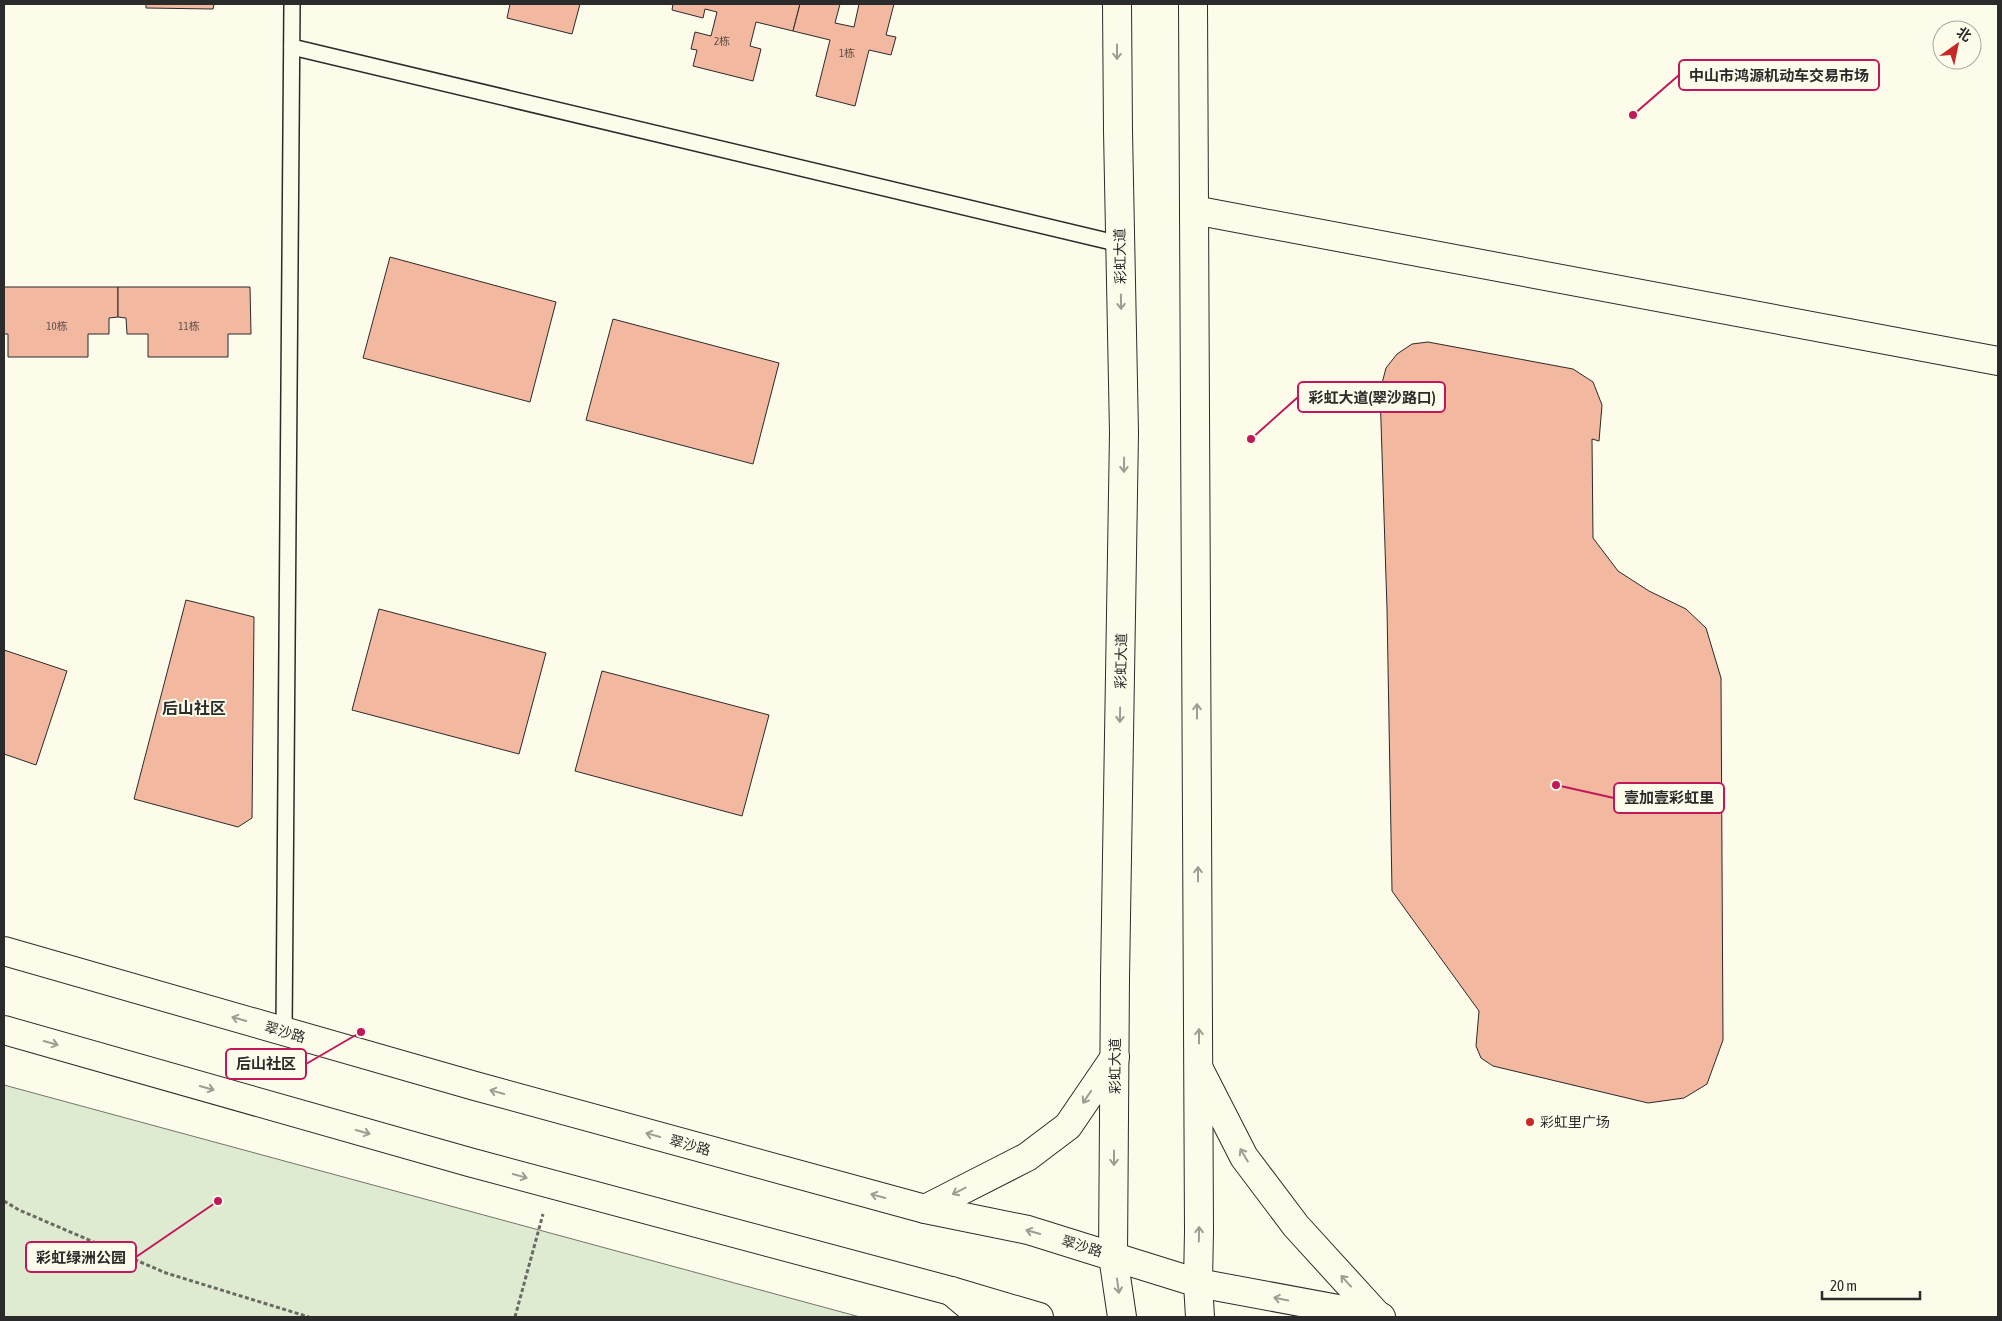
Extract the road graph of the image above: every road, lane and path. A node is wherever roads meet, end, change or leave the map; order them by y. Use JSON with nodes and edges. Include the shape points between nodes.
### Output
{"nodes":[{"id":1,"x":292,"y":4,"type":"edge"},
{"id":2,"x":1117,"y":4,"type":"edge"},
{"id":3,"x":1193,"y":4,"type":"edge"},
{"id":4,"x":292,"y":47,"type":"junction"},
{"id":5,"x":1194,"y":210,"type":"junction"},
{"id":6,"x":1120,"y":244,"type":"junction"},
{"id":7,"x":1998,"y":361,"type":"edge"},
{"id":8,"x":4,"y":951,"type":"edge"},
{"id":9,"x":4,"y":1030,"type":"edge"},
{"id":10,"x":284,"y":1032,"type":"junction"},
{"id":11,"x":1115,"y":1057,"type":"junction"},
{"id":12,"x":1199,"y":1069,"type":"junction"},
{"id":13,"x":550,"y":1184,"type":"junction"},
{"id":14,"x":4,"y":1201,"type":"edge"},
{"id":15,"x":925,"y":1209,"type":"junction"},
{"id":16,"x":1113,"y":1256,"type":"junction"},
{"id":17,"x":1198,"y":1283,"type":"junction"},
{"id":18,"x":951,"y":1292,"type":"junction"},
{"id":19,"x":309,"y":1317,"type":"edge"},
{"id":20,"x":515,"y":1317,"type":"edge"},
{"id":21,"x":982,"y":1317,"type":"edge"},
{"id":22,"x":1040,"y":1317,"type":"edge"},
{"id":23,"x":1122,"y":1317,"type":"edge"},
{"id":24,"x":1200,"y":1317,"type":"edge"},
{"id":25,"x":1380,"y":1317,"type":"edge"}],
"edges":[{"from":1,"to":4,"type":"lane"},
{"from":2,"to":6,"type":"main road","name":"彩虹大道","one_way":true},
{"from":3,"to":5,"type":"main road"},
{"from":4,"to":6,"type":"lane"},
{"from":4,"to":10,"type":"lane"},
{"from":5,"to":7,"type":"main road"},
{"from":12,"to":5,"type":"main road","one_way":true},
{"from":6,"to":11,"type":"main road","name":"彩虹大道","one_way":true,"via":[[1124,433]]},
{"from":10,"to":8,"type":"main road","name":"翠沙路","one_way":true},
{"from":9,"to":13,"type":"main road","one_way":true},
{"from":15,"to":10,"type":"main road","name":"翠沙路","one_way":true},
{"from":11,"to":15,"type":"main road","one_way":true,"via":[[1068,1126],[1027,1157]]},
{"from":11,"to":16,"type":"main road","name":"彩虹大道","one_way":true},
{"from":17,"to":12,"type":"main road","one_way":true},
{"from":25,"to":12,"type":"main road","one_way":true,"via":[[1296,1226],[1244,1157]]},
{"from":13,"to":18,"type":"main road"},
{"from":13,"to":20,"type":"path"},
{"from":14,"to":19,"type":"path","via":[[166,1273]]},
{"from":16,"to":15,"type":"main road","name":"翠沙路","one_way":true,"via":[[1028,1230]]},
{"from":16,"to":17,"type":"main road","name":"翠沙路"},
{"from":16,"to":23,"type":"main road","name":"彩虹大道","one_way":true},
{"from":17,"to":24,"type":"main road"},
{"from":25,"to":17,"type":"main road","name":"翠沙路","one_way":true},
{"from":18,"to":21,"type":"main road"},
{"from":18,"to":22,"type":"main road"}]}
